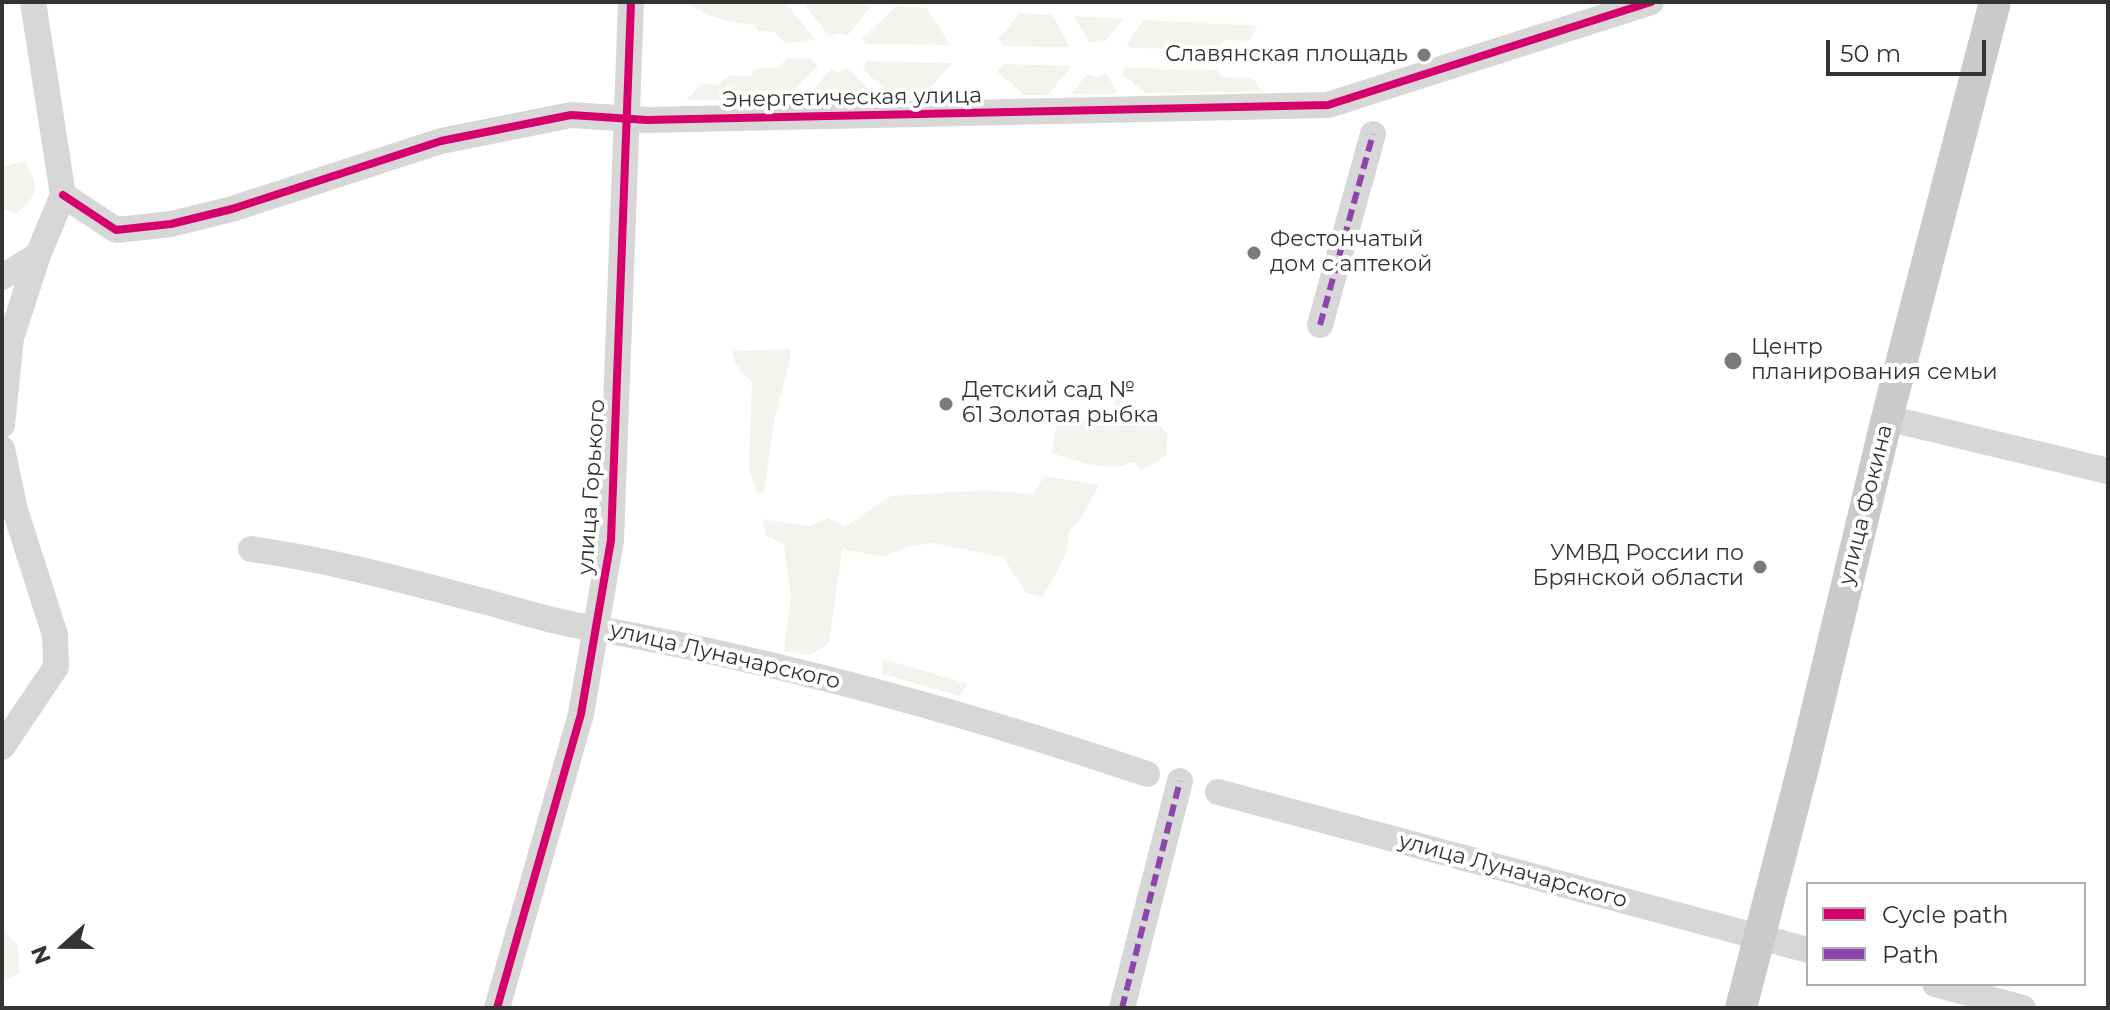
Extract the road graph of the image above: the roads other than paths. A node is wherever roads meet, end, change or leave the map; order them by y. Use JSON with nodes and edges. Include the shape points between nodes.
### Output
{"nodes":[{"id":1,"x":33,"y":2,"type":"edge"},
{"id":2,"x":631,"y":2,"type":"edge"},
{"id":3,"x":1651,"y":2,"type":"edge"},
{"id":4,"x":1995,"y":2,"type":"edge"},
{"id":5,"x":627,"y":120,"type":"junction"},
{"id":6,"x":1373,"y":134,"type":"dead end"},
{"id":7,"x":63,"y":195,"type":"junction"},
{"id":8,"x":38,"y":255,"type":"junction"},
{"id":9,"x":2,"y":277,"type":"edge"},
{"id":10,"x":1320,"y":325,"type":"dead end"},
{"id":11,"x":1887,"y":418,"type":"junction"},
{"id":12,"x":2,"y":425,"type":"edge"},
{"id":13,"x":2,"y":449,"type":"edge"},
{"id":14,"x":2108,"y":471,"type":"edge"},
{"id":15,"x":251,"y":549,"type":"dead end"},
{"id":16,"x":595,"y":626,"type":"junction"},
{"id":17,"x":2,"y":747,"type":"edge"},
{"id":18,"x":1147,"y":774,"type":"dead end"},
{"id":19,"x":1180,"y":781,"type":"dead end"},
{"id":20,"x":1218,"y":792,"type":"dead end"},
{"id":21,"x":1761,"y":937,"type":"junction"},
{"id":22,"x":1806,"y":949,"type":"edge"},
{"id":23,"x":1942,"y":986,"type":"edge"},
{"id":24,"x":497,"y":1008,"type":"edge"},
{"id":25,"x":1122,"y":1008,"type":"edge"},
{"id":26,"x":1741,"y":1008,"type":"edge"},
{"id":27,"x":2023,"y":1008,"type":"edge"}],
"edges":[{"from":1,"to":7,"type":"street"},
{"from":2,"to":5,"type":"street","name":"улица Горького"},
{"from":3,"to":5,"type":"street","name":"Энергетическая улица","via":[[1328,105]]},
{"from":4,"to":11,"type":"main road","name":"улица Фокина"},
{"from":5,"to":7,"type":"street","name":"Энергетическая улица","via":[[571,115],[441,141],[171,224],[116,230]]},
{"from":5,"to":16,"type":"street","name":"улица Горького","via":[[611,540]]},
{"from":6,"to":10,"type":"street"},
{"from":7,"to":8,"type":"street"},
{"from":8,"to":9,"type":"street"},
{"from":8,"to":12,"type":"street","via":[[11,338]]},
{"from":11,"to":14,"type":"street"},
{"from":11,"to":21,"type":"main road","name":"улица Фокина"},
{"from":13,"to":17,"type":"street","via":[[15,510],[55,635],[56,667]]},
{"from":15,"to":16,"type":"street","name":"улица Луначарского","via":[[329,560]]},
{"from":16,"to":18,"type":"street","name":"улица Луначарского","via":[[897,696]]},
{"from":16,"to":24,"type":"street","name":"улица Горького","via":[[581,714]]},
{"from":19,"to":25,"type":"street"},
{"from":20,"to":21,"type":"street","name":"улица Луначарского"},
{"from":21,"to":22,"type":"street","name":"улица Луначарского"},
{"from":21,"to":26,"type":"main road","name":"улица Фокина"},
{"from":23,"to":27,"type":"street"}]}
